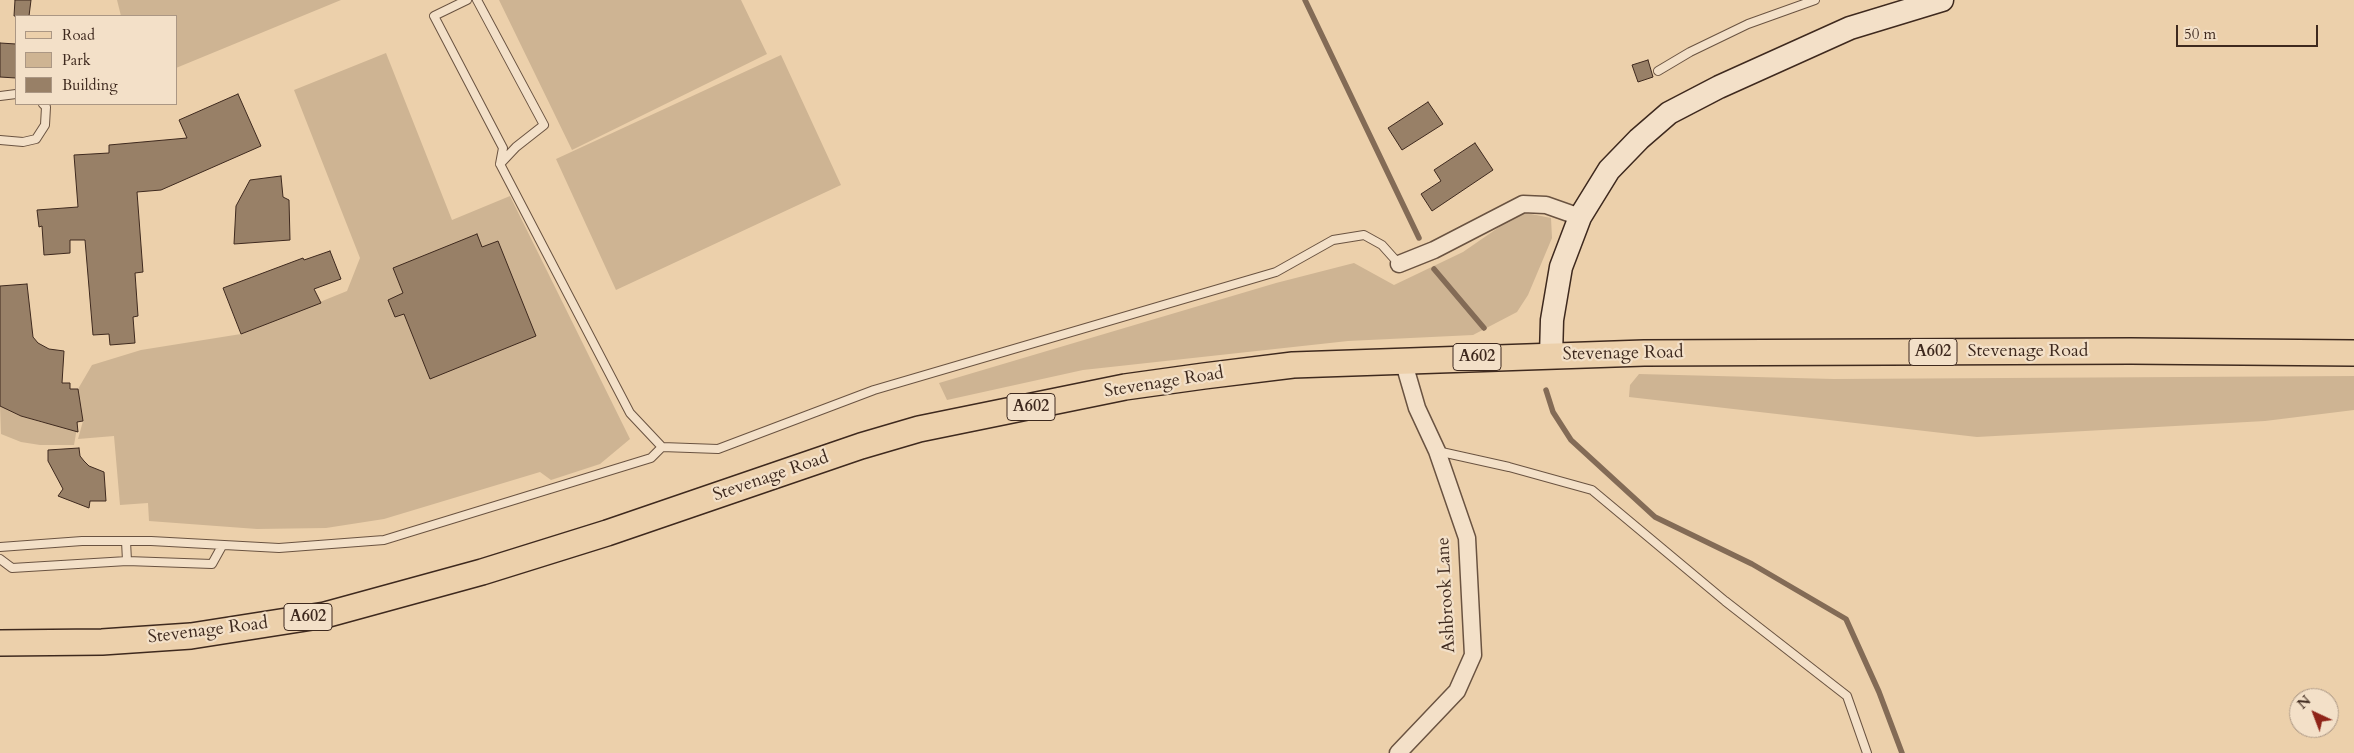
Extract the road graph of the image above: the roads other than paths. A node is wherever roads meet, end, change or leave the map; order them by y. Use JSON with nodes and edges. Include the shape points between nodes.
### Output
{"nodes":[{"id":1,"x":467,"y":0,"type":"edge"},
{"id":2,"x":477,"y":0,"type":"edge"},
{"id":3,"x":1815,"y":0,"type":"edge"},
{"id":4,"x":1942,"y":0,"type":"edge"},
{"id":5,"x":1908,"y":4,"type":"edge"},
{"id":6,"x":1658,"y":71,"type":"dead end"},
{"id":7,"x":15,"y":94,"type":"edge"},
{"id":8,"x":0,"y":96,"type":"edge"},
{"id":9,"x":44,"y":105,"type":"edge"},
{"id":10,"x":0,"y":140,"type":"edge"},
{"id":11,"x":500,"y":164,"type":"junction"},
{"id":12,"x":1580,"y":217,"type":"junction"},
{"id":13,"x":1399,"y":264,"type":"joint"},
{"id":14,"x":2354,"y":353,"type":"edge"},
{"id":15,"x":1551,"y":356,"type":"junction"},
{"id":16,"x":1403,"y":360,"type":"junction"},
{"id":17,"x":662,"y":447,"type":"junction"},
{"id":18,"x":1437,"y":451,"type":"junction"},
{"id":19,"x":126,"y":541,"type":"junction"},
{"id":20,"x":222,"y":546,"type":"junction"},
{"id":21,"x":0,"y":547,"type":"edge"},
{"id":22,"x":0,"y":559,"type":"edge"},
{"id":23,"x":128,"y":561,"type":"junction"},
{"id":24,"x":0,"y":643,"type":"edge"},
{"id":25,"x":1398,"y":753,"type":"edge"},
{"id":26,"x":1867,"y":753,"type":"edge"}],
"edges":[{"from":1,"to":11,"type":"lane","via":[[434,16],[503,148]]},
{"from":2,"to":11,"type":"lane","via":[[544,125]]},
{"from":3,"to":6,"type":"lane","via":[[1748,24]]},
{"from":4,"to":5,"type":"street","name":"Stevenage Road"},
{"from":5,"to":12,"type":"street","name":"Stevenage Road","via":[[1719,87],[1669,113],[1639,138],[1609,170]]},
{"from":7,"to":8,"type":"lane"},
{"from":9,"to":10,"type":"lane","via":[[45,125],[36,139],[17,143]]},
{"from":11,"to":17,"type":"lane","via":[[630,413]]},
{"from":12,"to":13,"type":"street","via":[[1546,204],[1522,204],[1434,250]]},
{"from":12,"to":15,"type":"street","name":"Stevenage Road","via":[[1561,267],[1552,320]]},
{"from":13,"to":17,"type":"lane","via":[[1382,245],[1364,235],[1333,240],[1276,272],[874,390],[718,449]]},
{"from":14,"to":15,"type":"main road","name":"Stevenage Road","number":"A602","via":[[1734,352]]},
{"from":15,"to":16,"type":"main road","name":"Stevenage Road","number":"A602"},
{"from":16,"to":18,"type":"street","name":"Ashbrook Lane","via":[[1417,408]]},
{"from":16,"to":24,"type":"main road","name":"Stevenage Road","number":"A602","via":[[1293,365],[1194,378],[1125,388],[919,430],[861,446],[588,539],[325,615],[191,636],[102,642]]},
{"from":17,"to":20,"type":"lane","via":[[651,458],[384,540],[280,548]]},
{"from":18,"to":25,"type":"street","name":"Ashbrook Lane","via":[[1466,538],[1473,655],[1457,690]]},
{"from":18,"to":26,"type":"lane","via":[[1592,490],[1725,601],[1847,696]]},
{"from":19,"to":20,"type":"lane"},
{"from":19,"to":21,"type":"lane"},
{"from":19,"to":23,"type":"lane"},
{"from":20,"to":23,"type":"lane","via":[[212,564]]},
{"from":22,"to":23,"type":"lane","via":[[12,568]]}]}
